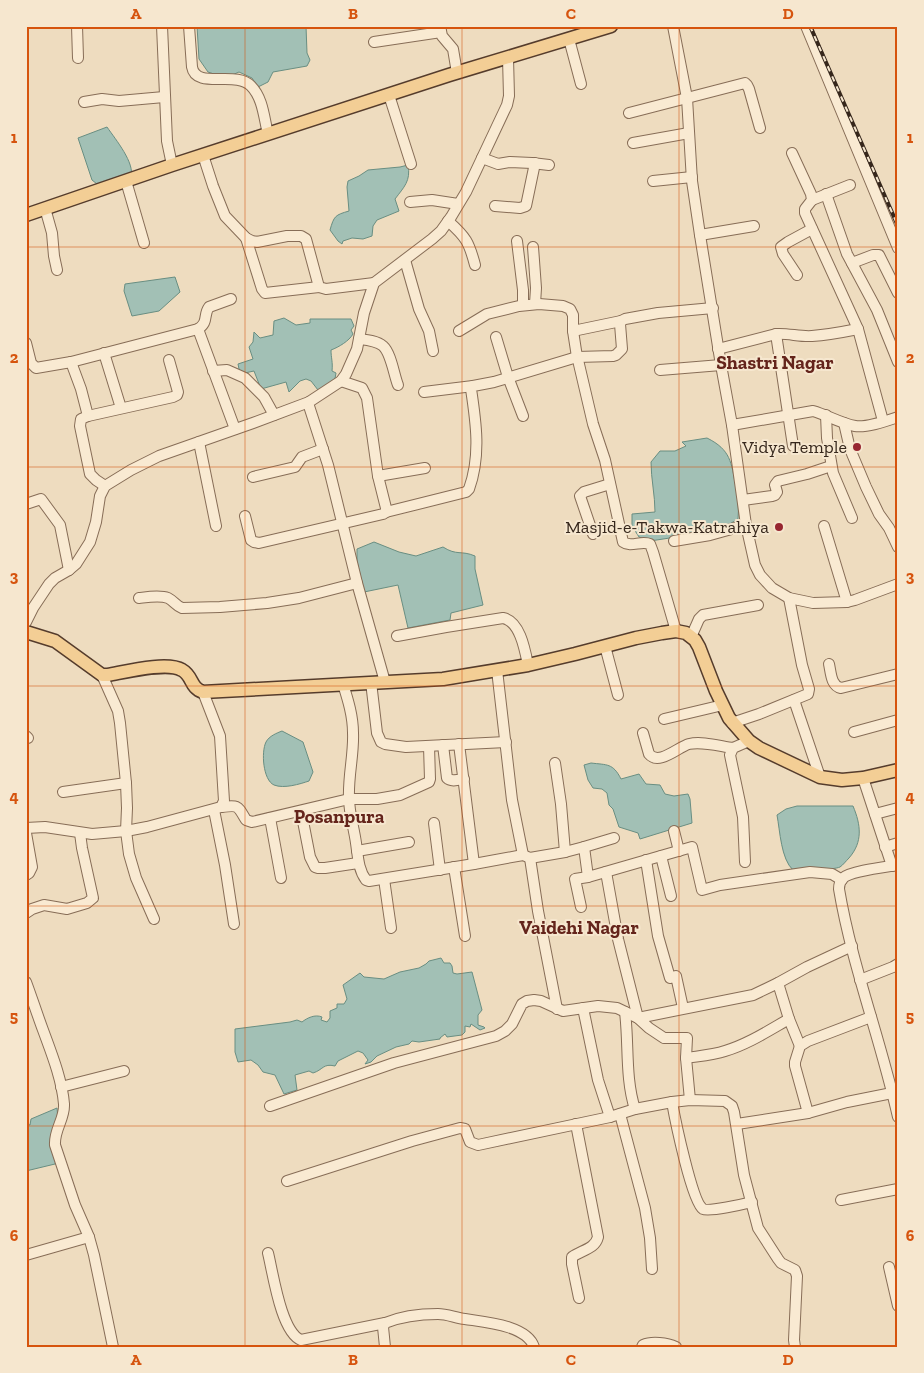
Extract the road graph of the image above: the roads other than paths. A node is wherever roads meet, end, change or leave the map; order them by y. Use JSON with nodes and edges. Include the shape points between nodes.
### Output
{"nodes":[{"id":1,"x":77,"y":26,"type":"edge"},
{"id":2,"x":162,"y":26,"type":"edge"},
{"id":3,"x":189,"y":26,"type":"edge"},
{"id":4,"x":611,"y":26,"type":"edge"},
{"id":5,"x":673,"y":26,"type":"edge"},
{"id":6,"x":806,"y":26,"type":"edge"},
{"id":7,"x":441,"y":29,"type":"edge"},
{"id":8,"x":569,"y":40,"type":"junction"},
{"id":9,"x":374,"y":42,"type":"dead end"},
{"id":10,"x":78,"y":58,"type":"dead end"},
{"id":11,"x":508,"y":58,"type":"junction"},
{"id":12,"x":457,"y":73,"type":"junction"},
{"id":13,"x":581,"y":84,"type":"dead end"},
{"id":14,"x":389,"y":95,"type":"junction"},
{"id":15,"x":164,"y":97,"type":"junction"},
{"id":16,"x":687,"y":98,"type":"junction"},
{"id":17,"x":84,"y":102,"type":"dead end"},
{"id":18,"x":629,"y":113,"type":"dead end"},
{"id":19,"x":760,"y":128,"type":"dead end"},
{"id":20,"x":268,"y":134,"type":"junction"},
{"id":21,"x":689,"y":134,"type":"junction"},
{"id":22,"x":633,"y":143,"type":"dead end"},
{"id":23,"x":792,"y":153,"type":"dead end"},
{"id":24,"x":204,"y":155,"type":"junction"},
{"id":25,"x":482,"y":158,"type":"junction"},
{"id":26,"x":535,"y":163,"type":"junction"},
{"id":27,"x":410,"y":164,"type":"dead end"},
{"id":28,"x":172,"y":165,"type":"junction"},
{"id":29,"x":549,"y":165,"type":"dead end"},
{"id":30,"x":692,"y":177,"type":"junction"},
{"id":31,"x":126,"y":181,"type":"junction"},
{"id":32,"x":653,"y":181,"type":"dead end"},
{"id":33,"x":850,"y":185,"type":"dead end"},
{"id":34,"x":826,"y":194,"type":"junction"},
{"id":35,"x":812,"y":200,"type":"junction"},
{"id":36,"x":410,"y":202,"type":"dead end"},
{"id":37,"x":458,"y":204,"type":"junction"},
{"id":38,"x":495,"y":206,"type":"dead end"},
{"id":39,"x":45,"y":208,"type":"junction"},
{"id":40,"x":26,"y":215,"type":"edge"},
{"id":41,"x":448,"y":221,"type":"junction"},
{"id":42,"x":754,"y":226,"type":"dead end"},
{"id":43,"x":812,"y":229,"type":"junction"},
{"id":44,"x":700,"y":235,"type":"junction"},
{"id":45,"x":246,"y":238,"type":"junction"},
{"id":46,"x":518,"y":241,"type":"dead end"},
{"id":47,"x":144,"y":243,"type":"dead end"},
{"id":48,"x":533,"y":247,"type":"dead end"},
{"id":49,"x":898,"y":248,"type":"edge"},
{"id":50,"x":405,"y":260,"type":"junction"},
{"id":51,"x":852,"y":263,"type":"junction"},
{"id":52,"x":475,"y":265,"type":"dead end"},
{"id":53,"x":57,"y":270,"type":"dead end"},
{"id":54,"x":798,"y":275,"type":"dead end"},
{"id":55,"x":374,"y":283,"type":"junction"},
{"id":56,"x":319,"y":287,"type":"junction"},
{"id":57,"x":898,"y":293,"type":"edge"},
{"id":58,"x":231,"y":299,"type":"dead end"},
{"id":59,"x":535,"y":304,"type":"junction"},
{"id":60,"x":523,"y":305,"type":"junction"},
{"id":61,"x":713,"y":308,"type":"junction"},
{"id":62,"x":621,"y":321,"type":"junction"},
{"id":63,"x":198,"y":329,"type":"junction"},
{"id":64,"x":858,"y":329,"type":"junction"},
{"id":65,"x":459,"y":331,"type":"dead end"},
{"id":66,"x":573,"y":331,"type":"junction"},
{"id":67,"x":776,"y":334,"type":"junction"},
{"id":68,"x":496,"y":337,"type":"dead end"},
{"id":69,"x":359,"y":339,"type":"junction"},
{"id":70,"x":26,"y":343,"type":"edge"},
{"id":71,"x":718,"y":349,"type":"junction"},
{"id":72,"x":433,"y":350,"type":"dead end"},
{"id":73,"x":104,"y":353,"type":"junction"},
{"id":74,"x":577,"y":357,"type":"junction"},
{"id":75,"x":169,"y":360,"type":"dead end"},
{"id":76,"x":71,"y":362,"type":"junction"},
{"id":77,"x":898,"y":362,"type":"edge"},
{"id":78,"x":721,"y":365,"type":"junction"},
{"id":79,"x":660,"y":370,"type":"dead end"},
{"id":80,"x":213,"y":371,"type":"junction"},
{"id":81,"x":508,"y":377,"type":"junction"},
{"id":82,"x":342,"y":381,"type":"junction"},
{"id":83,"x":398,"y":385,"type":"dead end"},
{"id":84,"x":472,"y":386,"type":"junction"},
{"id":85,"x":424,"y":392,"type":"dead end"},
{"id":86,"x":309,"y":402,"type":"junction"},
{"id":87,"x":121,"y":408,"type":"junction"},
{"id":88,"x":274,"y":415,"type":"junction"},
{"id":89,"x":826,"y":415,"type":"junction"},
{"id":90,"x":88,"y":416,"type":"junction"},
{"id":91,"x":523,"y":416,"type":"dead end"},
{"id":92,"x":788,"y":416,"type":"junction"},
{"id":93,"x":898,"y":417,"type":"edge"},
{"id":94,"x":883,"y":421,"type":"junction"},
{"id":95,"x":844,"y":423,"type":"junction"},
{"id":96,"x":732,"y":425,"type":"junction"},
{"id":97,"x":235,"y":429,"type":"junction"},
{"id":98,"x":199,"y":442,"type":"junction"},
{"id":99,"x":793,"y":446,"type":"dead end"},
{"id":100,"x":323,"y":449,"type":"junction"},
{"id":101,"x":831,"y":466,"type":"junction"},
{"id":102,"x":425,"y":468,"type":"dead end"},
{"id":103,"x":378,"y":476,"type":"junction"},
{"id":104,"x":253,"y":477,"type":"dead end"},
{"id":105,"x":610,"y":484,"type":"junction"},
{"id":106,"x":105,"y":486,"type":"junction"},
{"id":107,"x":743,"y":500,"type":"junction"},
{"id":108,"x":26,"y":504,"type":"edge"},
{"id":109,"x":386,"y":512,"type":"junction"},
{"id":110,"x":245,"y":516,"type":"dead end"},
{"id":111,"x":852,"y":518,"type":"dead end"},
{"id":112,"x":343,"y":524,"type":"junction"},
{"id":113,"x":746,"y":525,"type":"junction"},
{"id":114,"x":216,"y":526,"type":"dead end"},
{"id":115,"x":824,"y":526,"type":"dead end"},
{"id":116,"x":593,"y":534,"type":"dead end"},
{"id":117,"x":674,"y":541,"type":"dead end"},
{"id":118,"x":898,"y":547,"type":"edge"},
{"id":119,"x":69,"y":570,"type":"junction"},
{"id":120,"x":357,"y":582,"type":"junction"},
{"id":121,"x":898,"y":584,"type":"edge"},
{"id":122,"x":139,"y":598,"type":"dead end"},
{"id":123,"x":790,"y":598,"type":"junction"},
{"id":124,"x":847,"y":602,"type":"junction"},
{"id":125,"x":758,"y":605,"type":"dead end"},
{"id":126,"x":26,"y":622,"type":"edge"},
{"id":127,"x":676,"y":631,"type":"junction"},
{"id":128,"x":26,"y":632,"type":"edge"},
{"id":129,"x":397,"y":636,"type":"dead end"},
{"id":130,"x":691,"y":637,"type":"junction"},
{"id":131,"x":605,"y":646,"type":"junction"},
{"id":132,"x":829,"y":664,"type":"dead end"},
{"id":133,"x":528,"y":665,"type":"junction"},
{"id":134,"x":497,"y":670,"type":"junction"},
{"id":135,"x":898,"y":674,"type":"edge"},
{"id":136,"x":102,"y":675,"type":"junction"},
{"id":137,"x":371,"y":682,"type":"junction"},
{"id":138,"x":385,"y":682,"type":"junction"},
{"id":139,"x":344,"y":684,"type":"junction"},
{"id":140,"x":203,"y":692,"type":"junction"},
{"id":141,"x":618,"y":695,"type":"dead end"},
{"id":142,"x":794,"y":700,"type":"junction"},
{"id":143,"x":723,"y":705,"type":"junction"},
{"id":144,"x":664,"y":719,"type":"dead end"},
{"id":145,"x":898,"y":720,"type":"edge"},
{"id":146,"x":732,"y":723,"type":"junction"},
{"id":147,"x":643,"y":732,"type":"dead end"},
{"id":148,"x":854,"y":732,"type":"dead end"},
{"id":149,"x":506,"y":742,"type":"junction"},
{"id":150,"x":749,"y":742,"type":"junction"},
{"id":151,"x":459,"y":744,"type":"junction"},
{"id":152,"x":443,"y":745,"type":"junction"},
{"id":153,"x":429,"y":746,"type":"junction"},
{"id":154,"x":733,"y":748,"type":"junction"},
{"id":155,"x":555,"y":764,"type":"dead end"},
{"id":156,"x":898,"y":770,"type":"edge"},
{"id":157,"x":820,"y":777,"type":"junction"},
{"id":158,"x":863,"y":778,"type":"junction"},
{"id":159,"x":464,"y":780,"type":"junction"},
{"id":160,"x":126,"y":783,"type":"junction"},
{"id":161,"x":63,"y":792,"type":"dead end"},
{"id":162,"x":349,"y":799,"type":"junction"},
{"id":163,"x":218,"y":808,"type":"junction"},
{"id":164,"x":898,"y":808,"type":"edge"},
{"id":165,"x":301,"y":811,"type":"junction"},
{"id":166,"x":874,"y":814,"type":"junction"},
{"id":167,"x":270,"y":818,"type":"junction"},
{"id":168,"x":434,"y":823,"type":"dead end"},
{"id":169,"x":26,"y":828,"type":"edge"},
{"id":170,"x":126,"y":831,"type":"junction"},
{"id":171,"x":674,"y":831,"type":"dead end"},
{"id":172,"x":80,"y":832,"type":"junction"},
{"id":173,"x":26,"y":833,"type":"edge"},
{"id":174,"x":614,"y":838,"type":"dead end"},
{"id":175,"x":409,"y":842,"type":"dead end"},
{"id":176,"x":898,"y":843,"type":"edge"},
{"id":177,"x":584,"y":847,"type":"junction"},
{"id":178,"x":885,"y":847,"type":"junction"},
{"id":179,"x":357,"y":851,"type":"junction"},
{"id":180,"x":678,"y":851,"type":"junction"},
{"id":181,"x":565,"y":852,"type":"junction"},
{"id":182,"x":527,"y":856,"type":"junction"},
{"id":183,"x":661,"y":856,"type":"junction"},
{"id":184,"x":646,"y":860,"type":"junction"},
{"id":185,"x":745,"y":862,"type":"dead end"},
{"id":186,"x":358,"y":863,"type":"junction"},
{"id":187,"x":474,"y":864,"type":"junction"},
{"id":188,"x":895,"y":866,"type":"edge"},
{"id":189,"x":454,"y":868,"type":"junction"},
{"id":190,"x":440,"y":870,"type":"junction"},
{"id":191,"x":606,"y":872,"type":"junction"},
{"id":192,"x":26,"y":875,"type":"edge"},
{"id":193,"x":588,"y":877,"type":"junction"},
{"id":194,"x":281,"y":878,"type":"dead end"},
{"id":195,"x":384,"y":879,"type":"junction"},
{"id":196,"x":842,"y":880,"type":"junction"},
{"id":197,"x":671,"y":896,"type":"dead end"},
{"id":198,"x":581,"y":907,"type":"dead end"},
{"id":199,"x":26,"y":913,"type":"edge"},
{"id":200,"x":154,"y":919,"type":"dead end"},
{"id":201,"x":234,"y":924,"type":"dead end"},
{"id":202,"x":391,"y":928,"type":"dead end"},
{"id":203,"x":465,"y":936,"type":"dead end"},
{"id":204,"x":852,"y":946,"type":"junction"},
{"id":205,"x":898,"y":964,"type":"edge"},
{"id":206,"x":860,"y":980,"type":"junction"},
{"id":207,"x":26,"y":982,"type":"edge"},
{"id":208,"x":778,"y":983,"type":"junction"},
{"id":209,"x":583,"y":1008,"type":"junction"},
{"id":210,"x":683,"y":1008,"type":"junction"},
{"id":211,"x":558,"y":1009,"type":"junction"},
{"id":212,"x":625,"y":1012,"type":"junction"},
{"id":213,"x":871,"y":1017,"type":"junction"},
{"id":214,"x":638,"y":1018,"type":"junction"},
{"id":215,"x":789,"y":1019,"type":"junction"},
{"id":216,"x":800,"y":1046,"type":"junction"},
{"id":217,"x":686,"y":1058,"type":"junction"},
{"id":218,"x":124,"y":1071,"type":"dead end"},
{"id":219,"x":61,"y":1088,"type":"junction"},
{"id":220,"x":892,"y":1093,"type":"junction"},
{"id":221,"x":690,"y":1100,"type":"junction"},
{"id":222,"x":672,"y":1102,"type":"junction"},
{"id":223,"x":270,"y":1106,"type":"dead end"},
{"id":224,"x":635,"y":1109,"type":"junction"},
{"id":225,"x":808,"y":1113,"type":"junction"},
{"id":226,"x":615,"y":1116,"type":"junction"},
{"id":227,"x":898,"y":1117,"type":"edge"},
{"id":228,"x":576,"y":1124,"type":"junction"},
{"id":229,"x":737,"y":1124,"type":"junction"},
{"id":230,"x":287,"y":1181,"type":"dead end"},
{"id":231,"x":898,"y":1189,"type":"edge"},
{"id":232,"x":841,"y":1200,"type":"dead end"},
{"id":233,"x":752,"y":1202,"type":"junction"},
{"id":234,"x":90,"y":1237,"type":"junction"},
{"id":235,"x":268,"y":1253,"type":"dead end"},
{"id":236,"x":26,"y":1255,"type":"edge"},
{"id":237,"x":889,"y":1267,"type":"dead end"},
{"id":238,"x":652,"y":1269,"type":"dead end"},
{"id":239,"x":579,"y":1298,"type":"dead end"},
{"id":240,"x":898,"y":1306,"type":"edge"},
{"id":241,"x":385,"y":1322,"type":"junction"},
{"id":242,"x":113,"y":1347,"type":"edge"},
{"id":243,"x":385,"y":1347,"type":"edge"},
{"id":244,"x":534,"y":1347,"type":"edge"},
{"id":245,"x":642,"y":1347,"type":"edge"},
{"id":246,"x":676,"y":1347,"type":"edge"},
{"id":247,"x":795,"y":1347,"type":"edge"}],
"edges":[{"from":1,"to":10,"type":"street"},
{"from":2,"to":15,"type":"street"},
{"from":3,"to":20,"type":"street","via":[[195,75],[249,83],[258,95]]},
{"from":4,"to":8,"type":"main road"},
{"from":5,"to":16,"type":"street"},
{"from":6,"to":49,"type":"street"},
{"from":7,"to":9,"type":"street"},
{"from":7,"to":12,"type":"street","via":[[442,36],[453,49]]},
{"from":8,"to":11,"type":"main road"},
{"from":8,"to":13,"type":"street"},
{"from":11,"to":12,"type":"main road"},
{"from":11,"to":25,"type":"street","via":[[507,105]]},
{"from":12,"to":14,"type":"main road"},
{"from":14,"to":20,"type":"main road"},
{"from":14,"to":27,"type":"street"},
{"from":15,"to":17,"type":"street"},
{"from":15,"to":28,"type":"street"},
{"from":16,"to":18,"type":"street"},
{"from":16,"to":19,"type":"street","via":[[744,83],[749,89]]},
{"from":16,"to":21,"type":"street"},
{"from":20,"to":24,"type":"main road"},
{"from":21,"to":22,"type":"street"},
{"from":21,"to":30,"type":"street"},
{"from":23,"to":35,"type":"street"},
{"from":24,"to":28,"type":"main road"},
{"from":24,"to":45,"type":"street","via":[[225,216]]},
{"from":25,"to":26,"type":"street","via":[[498,164]]},
{"from":25,"to":37,"type":"street"},
{"from":26,"to":29,"type":"street"},
{"from":26,"to":38,"type":"street","via":[[526,206]]},
{"from":28,"to":31,"type":"main road"},
{"from":30,"to":32,"type":"street"},
{"from":30,"to":44,"type":"street"},
{"from":31,"to":39,"type":"main road"},
{"from":31,"to":47,"type":"street"},
{"from":33,"to":34,"type":"street"},
{"from":34,"to":35,"type":"street"},
{"from":34,"to":51,"type":"street"},
{"from":35,"to":43,"type":"street","via":[[805,213]]},
{"from":36,"to":37,"type":"street","via":[[432,200]]},
{"from":37,"to":41,"type":"street"},
{"from":39,"to":40,"type":"main road"},
{"from":39,"to":53,"type":"street"},
{"from":41,"to":50,"type":"street","via":[[441,231]]},
{"from":41,"to":52,"type":"street","via":[[466,239]]},
{"from":42,"to":44,"type":"street"},
{"from":43,"to":54,"type":"street","via":[[781,247]]},
{"from":43,"to":64,"type":"street"},
{"from":44,"to":61,"type":"street"},
{"from":45,"to":56,"type":"street","via":[[252,242],[287,236],[306,239]]},
{"from":45,"to":56,"type":"street","via":[[265,293]]},
{"from":46,"to":60,"type":"street"},
{"from":48,"to":59,"type":"street"},
{"from":50,"to":55,"type":"street"},
{"from":50,"to":72,"type":"street"},
{"from":51,"to":57,"type":"street","via":[[879,255]]},
{"from":51,"to":77,"type":"street","via":[[882,321]]},
{"from":55,"to":56,"type":"street"},
{"from":55,"to":69,"type":"street"},
{"from":58,"to":63,"type":"street","via":[[210,307],[205,324]]},
{"from":59,"to":60,"type":"street"},
{"from":59,"to":66,"type":"street","via":[[570,309]]},
{"from":60,"to":65,"type":"street","via":[[487,314]]},
{"from":61,"to":62,"type":"street","via":[[658,313]]},
{"from":61,"to":71,"type":"street"},
{"from":62,"to":66,"type":"street"},
{"from":62,"to":74,"type":"street","via":[[621,352],[616,356]]},
{"from":63,"to":73,"type":"street"},
{"from":63,"to":80,"type":"street"},
{"from":64,"to":67,"type":"street","via":[[811,336]]},
{"from":64,"to":94,"type":"street"},
{"from":66,"to":74,"type":"street"},
{"from":67,"to":71,"type":"street"},
{"from":67,"to":92,"type":"street"},
{"from":68,"to":81,"type":"street"},
{"from":69,"to":82,"type":"street"},
{"from":69,"to":83,"type":"street","via":[[376,343],[386,350]]},
{"from":70,"to":76,"type":"street","via":[[31,363],[36,368]]},
{"from":71,"to":78,"type":"street"},
{"from":73,"to":76,"type":"street"},
{"from":73,"to":87,"type":"street"},
{"from":74,"to":81,"type":"street"},
{"from":74,"to":105,"type":"street"},
{"from":75,"to":87,"type":"street","via":[[177,395]]},
{"from":76,"to":90,"type":"street"},
{"from":78,"to":79,"type":"street"},
{"from":78,"to":96,"type":"street"},
{"from":80,"to":88,"type":"street","via":[[227,370],[245,378],[264,397]]},
{"from":80,"to":97,"type":"street"},
{"from":81,"to":84,"type":"street"},
{"from":81,"to":91,"type":"street"},
{"from":82,"to":86,"type":"street"},
{"from":82,"to":103,"type":"street","via":[[365,391]]},
{"from":84,"to":85,"type":"street"},
{"from":84,"to":109,"type":"street","via":[[477,449],[469,489]]},
{"from":86,"to":88,"type":"street"},
{"from":86,"to":100,"type":"street"},
{"from":87,"to":90,"type":"street"},
{"from":88,"to":97,"type":"street"},
{"from":89,"to":92,"type":"street","via":[[813,411]]},
{"from":89,"to":95,"type":"street"},
{"from":89,"to":101,"type":"street"},
{"from":90,"to":106,"type":"street","via":[[80,422],[90,474]]},
{"from":92,"to":96,"type":"street"},
{"from":92,"to":99,"type":"street"},
{"from":93,"to":94,"type":"street"},
{"from":94,"to":95,"type":"street","via":[[862,426]]},
{"from":95,"to":118,"type":"street","via":[[850,449],[866,487]]},
{"from":96,"to":107,"type":"street"},
{"from":97,"to":98,"type":"street"},
{"from":98,"to":106,"type":"street","via":[[159,456]]},
{"from":98,"to":114,"type":"street"},
{"from":100,"to":104,"type":"street","via":[[302,458],[295,467]]},
{"from":100,"to":112,"type":"street"},
{"from":101,"to":107,"type":"street","via":[[778,482],[775,485],[776,495]]},
{"from":101,"to":111,"type":"street"},
{"from":102,"to":103,"type":"street"},
{"from":103,"to":109,"type":"street"},
{"from":105,"to":116,"type":"street","via":[[580,496]]},
{"from":105,"to":127,"type":"street","via":[[623,542],[628,545],[650,544]]},
{"from":106,"to":119,"type":"street","via":[[90,542]]},
{"from":107,"to":113,"type":"street"},
{"from":108,"to":119,"type":"street","via":[[41,499],[60,525]]},
{"from":109,"to":112,"type":"street"},
{"from":110,"to":112,"type":"street","via":[[251,540],[259,543]]},
{"from":112,"to":120,"type":"street"},
{"from":113,"to":117,"type":"street"},
{"from":113,"to":123,"type":"street","via":[[760,576],[772,588]]},
{"from":115,"to":124,"type":"street"},
{"from":119,"to":126,"type":"street","via":[[49,584]]},
{"from":120,"to":122,"type":"street","via":[[299,598],[248,605],[182,608],[167,598]]},
{"from":120,"to":138,"type":"street"},
{"from":121,"to":124,"type":"street"},
{"from":123,"to":124,"type":"street","via":[[813,603]]},
{"from":123,"to":142,"type":"street","via":[[809,689],[808,694]]},
{"from":125,"to":130,"type":"street","via":[[703,615]]},
{"from":127,"to":130,"type":"main road"},
{"from":127,"to":131,"type":"main road"},
{"from":128,"to":136,"type":"main road","via":[[55,642]]},
{"from":129,"to":133,"type":"street","via":[[508,619],[524,645]]},
{"from":130,"to":143,"type":"main road","via":[[699,648]]},
{"from":131,"to":133,"type":"main road"},
{"from":131,"to":141,"type":"street"},
{"from":132,"to":135,"type":"street","via":[[837,688]]},
{"from":133,"to":134,"type":"main road"},
{"from":134,"to":138,"type":"main road","via":[[443,679]]},
{"from":134,"to":149,"type":"street"},
{"from":136,"to":140,"type":"main road","via":[[150,667],[177,668],[183,670],[194,687]]},
{"from":136,"to":160,"type":"street","via":[[118,711]]},
{"from":137,"to":138,"type":"main road"},
{"from":137,"to":139,"type":"main road"},
{"from":137,"to":153,"type":"street","via":[[381,742],[392,746]]},
{"from":139,"to":140,"type":"main road"},
{"from":139,"to":162,"type":"street","via":[[353,731]]},
{"from":140,"to":163,"type":"street","via":[[220,736],[224,801]]},
{"from":142,"to":146,"type":"street"},
{"from":142,"to":157,"type":"street"},
{"from":143,"to":144,"type":"street"},
{"from":143,"to":146,"type":"main road"},
{"from":145,"to":148,"type":"street"},
{"from":146,"to":150,"type":"main road"},
{"from":147,"to":154,"type":"street","via":[[649,754],[655,758],[689,744]]},
{"from":149,"to":151,"type":"street"},
{"from":149,"to":182,"type":"street","via":[[512,800]]},
{"from":150,"to":154,"type":"street"},
{"from":150,"to":157,"type":"main road"},
{"from":151,"to":152,"type":"street"},
{"from":151,"to":159,"type":"street"},
{"from":152,"to":153,"type":"street"},
{"from":152,"to":159,"type":"street","via":[[447,778]]},
{"from":153,"to":162,"type":"street","via":[[430,779],[426,784],[400,796]]},
{"from":154,"to":185,"type":"street","via":[[730,755],[743,818]]},
{"from":155,"to":181,"type":"street"},
{"from":156,"to":158,"type":"main road"},
{"from":157,"to":158,"type":"main road"},
{"from":158,"to":166,"type":"street"},
{"from":159,"to":187,"type":"street"},
{"from":160,"to":161,"type":"street"},
{"from":160,"to":170,"type":"street"},
{"from":162,"to":165,"type":"street"},
{"from":162,"to":179,"type":"street"},
{"from":163,"to":167,"type":"street","via":[[237,807],[248,822]]},
{"from":163,"to":170,"type":"street"},
{"from":163,"to":201,"type":"street"},
{"from":164,"to":166,"type":"street"},
{"from":165,"to":167,"type":"street"},
{"from":165,"to":186,"type":"street","via":[[315,867]]},
{"from":166,"to":178,"type":"street"},
{"from":167,"to":194,"type":"street"},
{"from":168,"to":190,"type":"street"},
{"from":169,"to":172,"type":"street"},
{"from":170,"to":172,"type":"street"},
{"from":170,"to":200,"type":"street","via":[[136,878]]},
{"from":171,"to":180,"type":"street"},
{"from":172,"to":199,"type":"street","via":[[93,898],[87,903],[67,908],[44,905]]},
{"from":173,"to":192,"type":"street","via":[[32,867]]},
{"from":174,"to":177,"type":"street"},
{"from":175,"to":179,"type":"street"},
{"from":176,"to":178,"type":"street"},
{"from":177,"to":181,"type":"street"},
{"from":177,"to":193,"type":"street"},
{"from":178,"to":188,"type":"street"},
{"from":179,"to":186,"type":"street"},
{"from":180,"to":183,"type":"street"},
{"from":180,"to":196,"type":"street","via":[[692,847],[702,890],[810,872],[832,874]]},
{"from":181,"to":182,"type":"street"},
{"from":182,"to":187,"type":"street"},
{"from":182,"to":211,"type":"street"},
{"from":183,"to":184,"type":"street"},
{"from":183,"to":197,"type":"street"},
{"from":184,"to":191,"type":"street"},
{"from":184,"to":210,"type":"street","via":[[658,936],[670,978],[676,976]]},
{"from":186,"to":195,"type":"street","via":[[366,880]]},
{"from":187,"to":189,"type":"street"},
{"from":188,"to":196,"type":"street","via":[[851,874]]},
{"from":189,"to":190,"type":"street"},
{"from":189,"to":203,"type":"street"},
{"from":190,"to":195,"type":"street"},
{"from":191,"to":193,"type":"street"},
{"from":191,"to":214,"type":"street"},
{"from":193,"to":198,"type":"street","via":[[575,879]]},
{"from":195,"to":202,"type":"street"},
{"from":196,"to":204,"type":"street","via":[[839,889]]},
{"from":204,"to":206,"type":"street"},
{"from":204,"to":208,"type":"street"},
{"from":205,"to":206,"type":"street"},
{"from":206,"to":213,"type":"street"},
{"from":207,"to":219,"type":"street"},
{"from":208,"to":210,"type":"street","via":[[754,995]]},
{"from":208,"to":215,"type":"street"},
{"from":209,"to":211,"type":"street"},
{"from":209,"to":212,"type":"street","via":[[608,1006]]},
{"from":209,"to":226,"type":"street","via":[[598,1080]]},
{"from":210,"to":214,"type":"street"},
{"from":211,"to":223,"type":"street","via":[[534,1000],[527,1001],[522,1004],[512,1024],[496,1036],[394,1063]]},
{"from":212,"to":214,"type":"street"},
{"from":212,"to":224,"type":"street"},
{"from":213,"to":216,"type":"street"},
{"from":213,"to":220,"type":"street"},
{"from":214,"to":217,"type":"street","via":[[664,1038],[686,1038]]},
{"from":215,"to":216,"type":"street"},
{"from":215,"to":217,"type":"street","via":[[744,1044]]},
{"from":216,"to":225,"type":"street","via":[[794,1066]]},
{"from":217,"to":221,"type":"street"},
{"from":218,"to":219,"type":"street"},
{"from":219,"to":234,"type":"street","via":[[64,1104],[55,1137],[56,1145],[75,1205]]},
{"from":220,"to":225,"type":"street"},
{"from":220,"to":227,"type":"street"},
{"from":221,"to":222,"type":"street"},
{"from":221,"to":229,"type":"street","via":[[725,1101],[732,1106]]},
{"from":222,"to":224,"type":"street"},
{"from":222,"to":233,"type":"street","via":[[686,1167],[701,1208],[714,1210]]},
{"from":224,"to":226,"type":"street"},
{"from":225,"to":229,"type":"street"},
{"from":226,"to":228,"type":"street"},
{"from":226,"to":238,"type":"street","via":[[645,1208]]},
{"from":228,"to":230,"type":"street","via":[[478,1145],[470,1142],[465,1129],[460,1128]]},
{"from":228,"to":239,"type":"street","via":[[598,1237],[597,1243],[572,1257]]},
{"from":229,"to":233,"type":"street","via":[[744,1175]]},
{"from":231,"to":232,"type":"street"},
{"from":233,"to":247,"type":"street","via":[[762,1236],[778,1259],[795,1270],[797,1276]]},
{"from":234,"to":236,"type":"street"},
{"from":234,"to":242,"type":"street"},
{"from":235,"to":241,"type":"street","via":[[284,1319],[295,1338],[301,1340]]},
{"from":237,"to":240,"type":"street"},
{"from":241,"to":243,"type":"street"},
{"from":241,"to":244,"type":"street","via":[[440,1314],[513,1328],[530,1340]]},
{"from":245,"to":246,"type":"street","via":[[647,1343]]}]}
